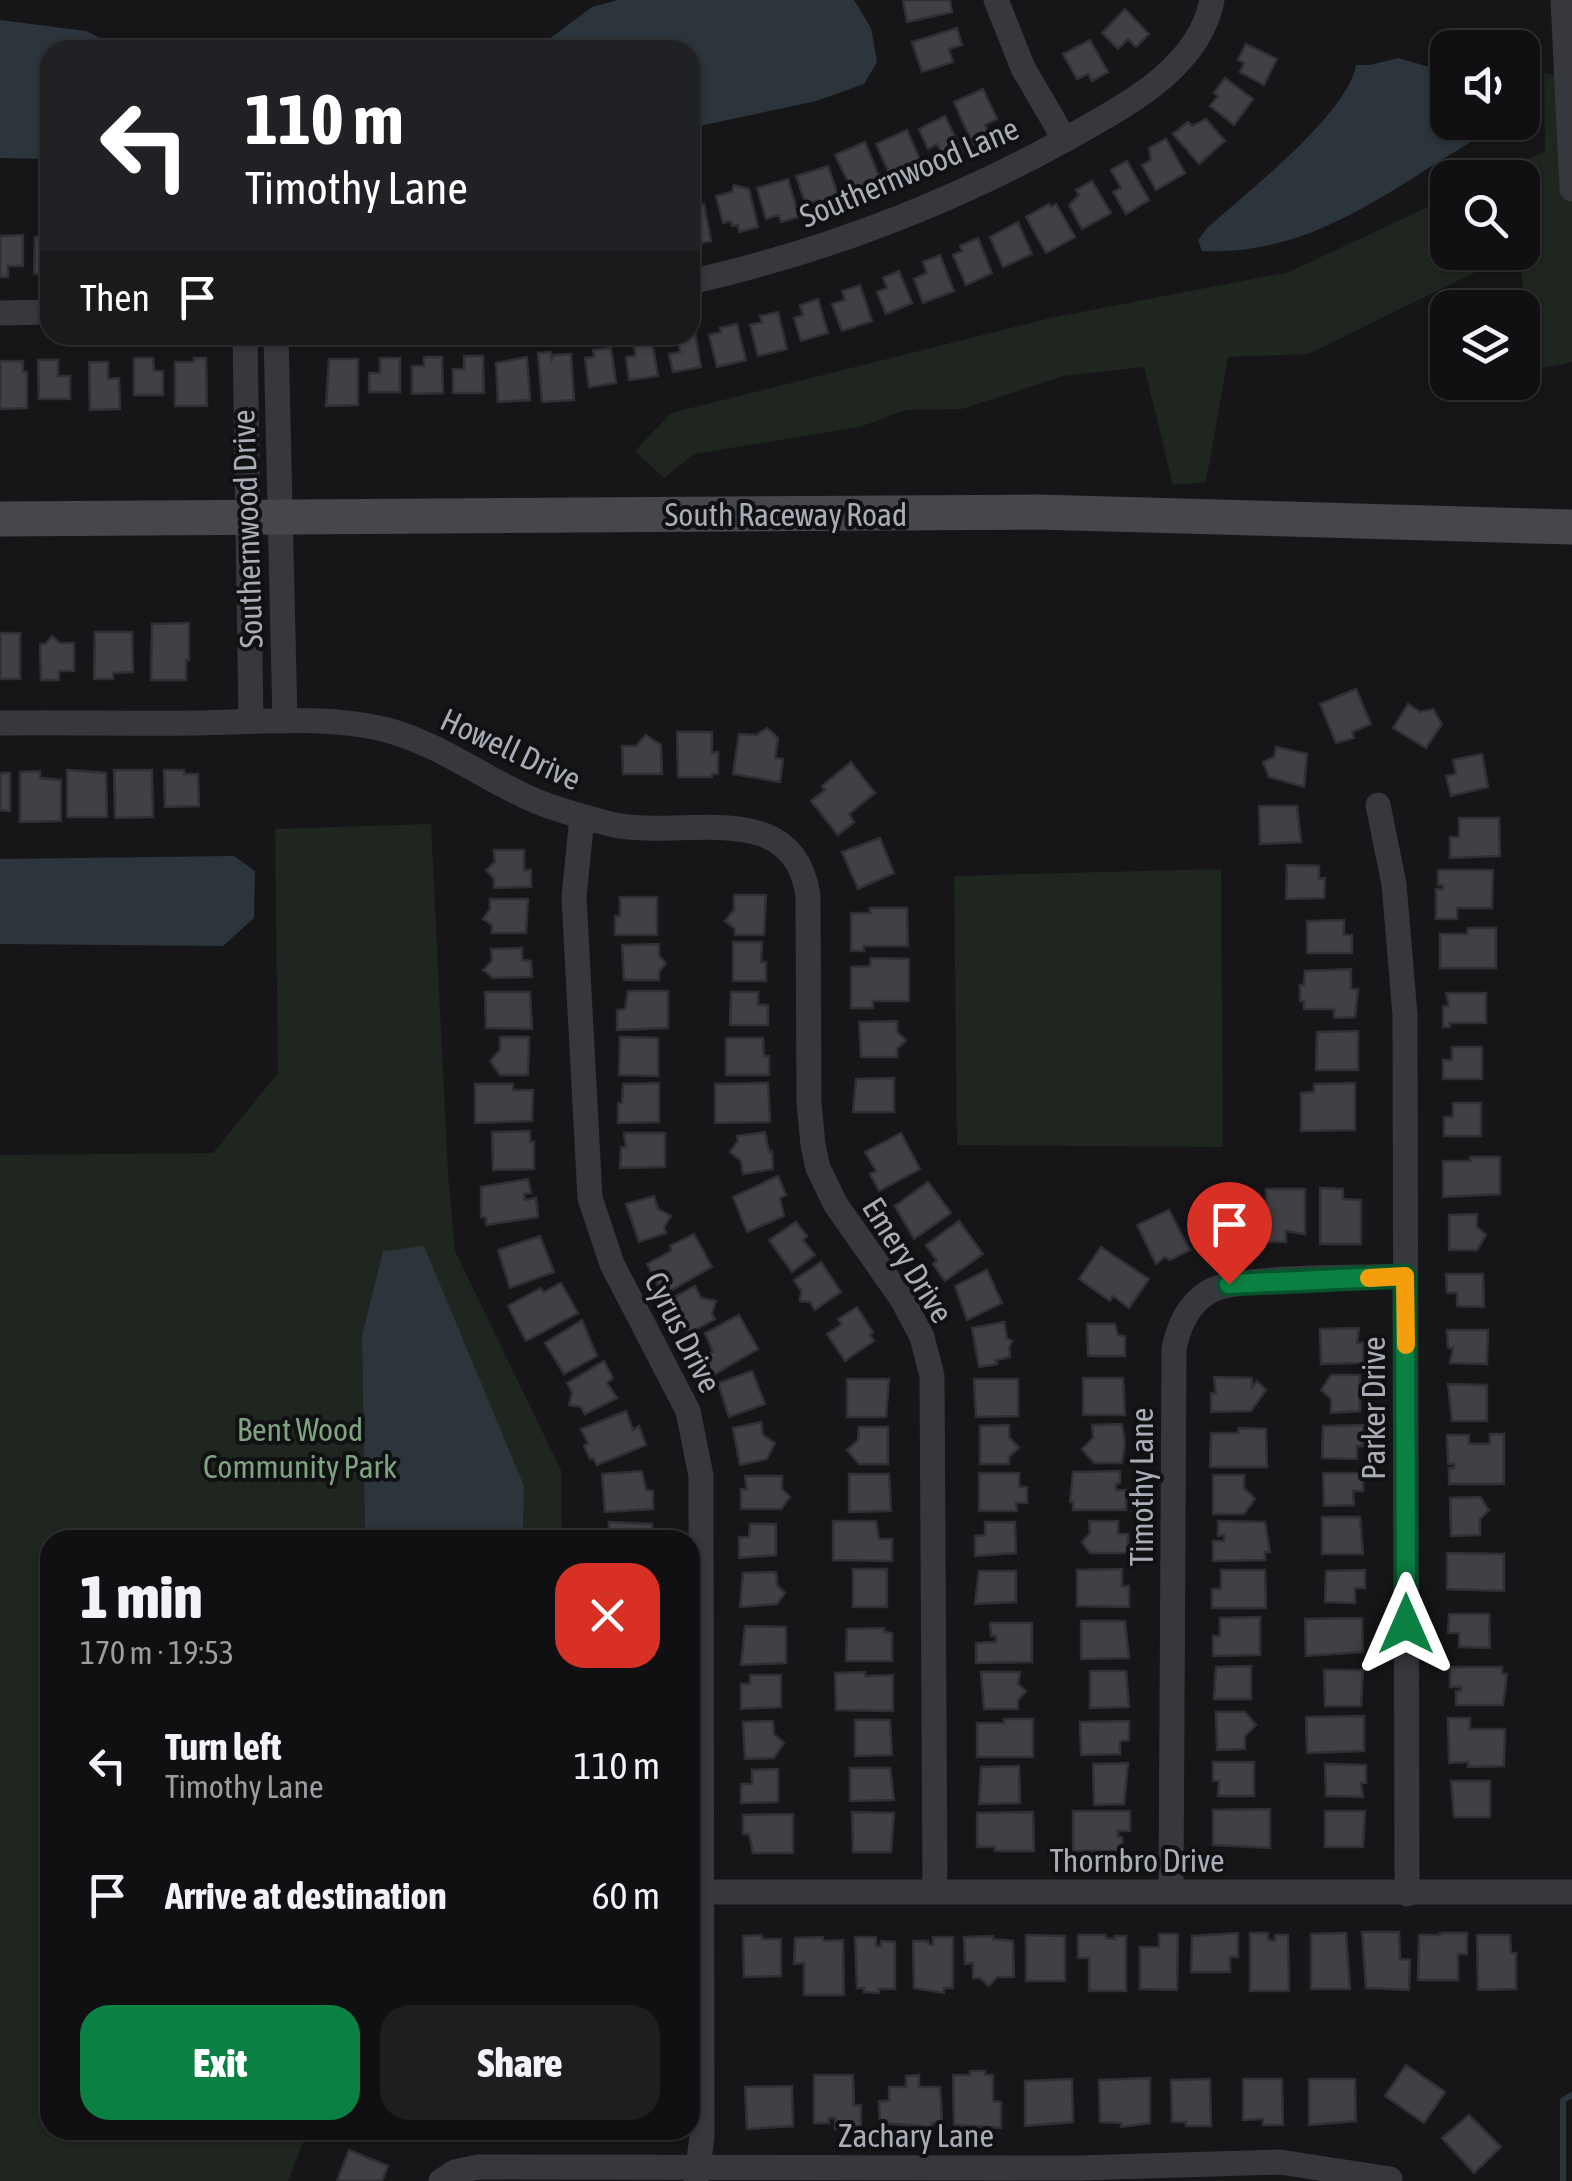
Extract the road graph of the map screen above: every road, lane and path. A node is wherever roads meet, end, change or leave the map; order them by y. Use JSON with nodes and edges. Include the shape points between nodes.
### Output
{"nodes":[{"id":1,"x":996,"y":0,"type":"edge"},
{"id":2,"x":1212,"y":0,"type":"edge"},
{"id":3,"x":1563,"y":0,"type":"edge"},
{"id":4,"x":1064,"y":140,"type":"junction"},
{"id":5,"x":1572,"y":189,"type":"edge"},
{"id":6,"x":700,"y":280,"type":"edge"},
{"id":7,"x":0,"y":312,"type":"edge"},
{"id":8,"x":40,"y":312,"type":"edge"},
{"id":9,"x":247,"y":345,"type":"edge"},
{"id":10,"x":276,"y":345,"type":"edge"},
{"id":11,"x":264,"y":518,"type":"junction"},
{"id":12,"x":0,"y":519,"type":"edge"},
{"id":13,"x":1572,"y":527,"type":"edge"},
{"id":14,"x":251,"y":721,"type":"junction"},
{"id":15,"x":285,"y":721,"type":"junction"},
{"id":16,"x":0,"y":724,"type":"edge"},
{"id":17,"x":1378,"y":805,"type":"dead end"},
{"id":18,"x":582,"y":817,"type":"junction"},
{"id":19,"x":792,"y":852,"type":"joint"},
{"id":20,"x":1405,"y":1276,"type":"junction"},
{"id":21,"x":935,"y":1891,"type":"junction"},
{"id":22,"x":702,"y":1892,"type":"junction"},
{"id":23,"x":1171,"y":1892,"type":"junction"},
{"id":24,"x":1572,"y":1892,"type":"edge"},
{"id":25,"x":1407,"y":1894,"type":"junction"},
{"id":26,"x":1212,"y":2172,"type":"edge"},
{"id":27,"x":697,"y":2174,"type":"edge"},
{"id":28,"x":946,"y":2174,"type":"edge"},
{"id":29,"x":1390,"y":2179,"type":"edge"},
{"id":30,"x":442,"y":2180,"type":"edge"}],
"edges":[{"from":1,"to":4,"type":"street","via":[[1023,68]]},
{"from":2,"to":4,"type":"street","name":"Southernwood Lane","via":[[1208,21],[1187,53],[1142,94]]},
{"from":3,"to":5,"type":"street"},
{"from":4,"to":6,"type":"street","name":"Southernwood Lane","via":[[878,227]]},
{"from":7,"to":8,"type":"street"},
{"from":9,"to":11,"type":"street","name":"Southernwood Drive"},
{"from":10,"to":11,"type":"street","name":"Southernwood Drive","via":[[277,455]]},
{"from":11,"to":12,"type":"main road","name":"South Raceway Road"},
{"from":11,"to":13,"type":"main road","name":"South Raceway Road","via":[[1037,512]]},
{"from":11,"to":14,"type":"street","name":"Southernwood Drive"},
{"from":11,"to":15,"type":"street","name":"Southernwood Drive"},
{"from":14,"to":15,"type":"street","name":"Howell Drive"},
{"from":14,"to":16,"type":"street","name":"Howell Drive"},
{"from":15,"to":18,"type":"street","name":"Howell Drive","via":[[399,734]]},
{"from":17,"to":20,"type":"street","name":"Parker Drive","via":[[1394,884],[1405,1016]]},
{"from":18,"to":19,"type":"street","name":"Howell Drive","via":[[632,829],[754,830]]},
{"from":18,"to":22,"type":"street","name":"Cyrus Drive","via":[[574,897],[590,1198],[612,1264],[684,1400],[700,1465]]},
{"from":19,"to":21,"type":"street","name":"Emery Drive","via":[[808,895],[809,1103],[818,1168],[902,1299],[930,1360]]},
{"from":20,"to":23,"type":"street","name":"Timothy Lane","via":[[1229,1284],[1197,1301],[1177,1331]]},
{"from":20,"to":25,"type":"street","name":"Parker Drive"},
{"from":21,"to":22,"type":"street","name":"Thornbro Drive"},
{"from":21,"to":23,"type":"street","name":"Thornbro Drive"},
{"from":22,"to":27,"type":"street","name":"Cyrus Drive"},
{"from":23,"to":25,"type":"street","name":"Thornbro Drive"},
{"from":24,"to":25,"type":"street","name":"Thornbro Drive"},
{"from":26,"to":28,"type":"street","name":"Zachary Lane"},
{"from":26,"to":29,"type":"street","name":"Zachary Lane","via":[[1280,2162]]},
{"from":27,"to":28,"type":"street","name":"Zachary Lane"},
{"from":27,"to":30,"type":"street","name":"Zachary Lane","via":[[478,2167]]}]}
